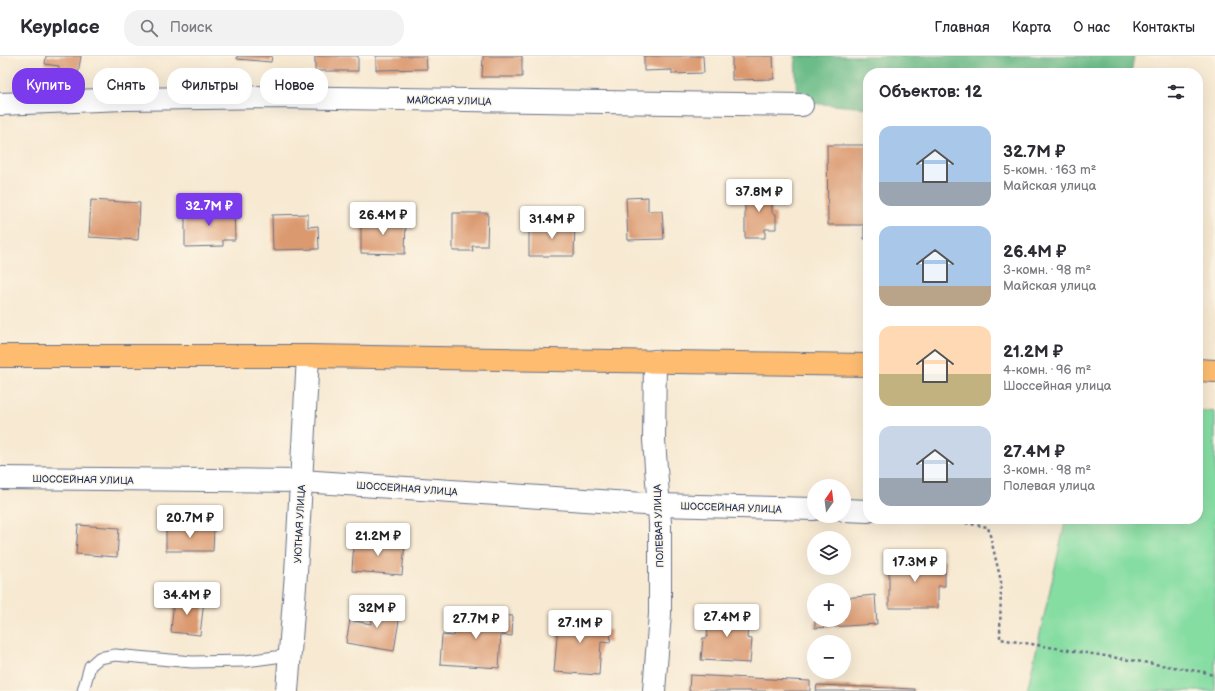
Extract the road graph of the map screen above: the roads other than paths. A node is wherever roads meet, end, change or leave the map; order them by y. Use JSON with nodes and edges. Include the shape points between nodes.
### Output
{"nodes":[{"id":1,"x":0,"y":104,"type":"edge"},
{"id":2,"x":802,"y":105,"type":"dead end"},
{"id":3,"x":0,"y":356,"type":"edge"},
{"id":4,"x":308,"y":356,"type":"junction"},
{"id":5,"x":656,"y":361,"type":"junction"},
{"id":6,"x":863,"y":365,"type":"edge"},
{"id":7,"x":1203,"y":370,"type":"edge"},
{"id":8,"x":1215,"y":371,"type":"edge"},
{"id":9,"x":0,"y":478,"type":"edge"},
{"id":10,"x":301,"y":481,"type":"junction"},
{"id":11,"x":659,"y":505,"type":"junction"},
{"id":12,"x":807,"y":509,"type":"edge"},
{"id":13,"x":851,"y":510,"type":"edge"},
{"id":14,"x":863,"y":511,"type":"edge"},
{"id":15,"x":290,"y":655,"type":"junction"},
{"id":16,"x":83,"y":691,"type":"edge"},
{"id":17,"x":287,"y":691,"type":"edge"},
{"id":18,"x":654,"y":691,"type":"edge"}],
"edges":[{"from":1,"to":2,"type":"street","name":"МАЙСКАЯ УЛИЦА","via":[[273,97]]},
{"from":3,"to":4,"type":"main road"},
{"from":4,"to":5,"type":"main road"},
{"from":4,"to":10,"type":"street","name":"УЮТНАЯ УЛИЦА"},
{"from":5,"to":6,"type":"main road"},
{"from":5,"to":11,"type":"street","name":"ПОЛЕВАЯ УЛИЦА","via":[[654,440]]},
{"from":7,"to":8,"type":"main road"},
{"from":9,"to":10,"type":"street","name":"ШОССЕЙНАЯ УЛИЦА"},
{"from":10,"to":11,"type":"street","name":"ШОССЕЙНАЯ УЛИЦА"},
{"from":10,"to":15,"type":"street","name":"УЮТНАЯ УЛИЦА"},
{"from":11,"to":12,"type":"street","name":"ШОССЕЙНАЯ УЛИЦА"},
{"from":11,"to":18,"type":"street","name":"ПОЛЕВАЯ УЛИЦА","via":[[660,614]]},
{"from":13,"to":14,"type":"street"},
{"from":15,"to":16,"type":"lane","via":[[246,661],[192,662],[115,655],[99,658],[90,666]]},
{"from":15,"to":17,"type":"street","name":"УЮТНАЯ УЛИЦА"}]}
